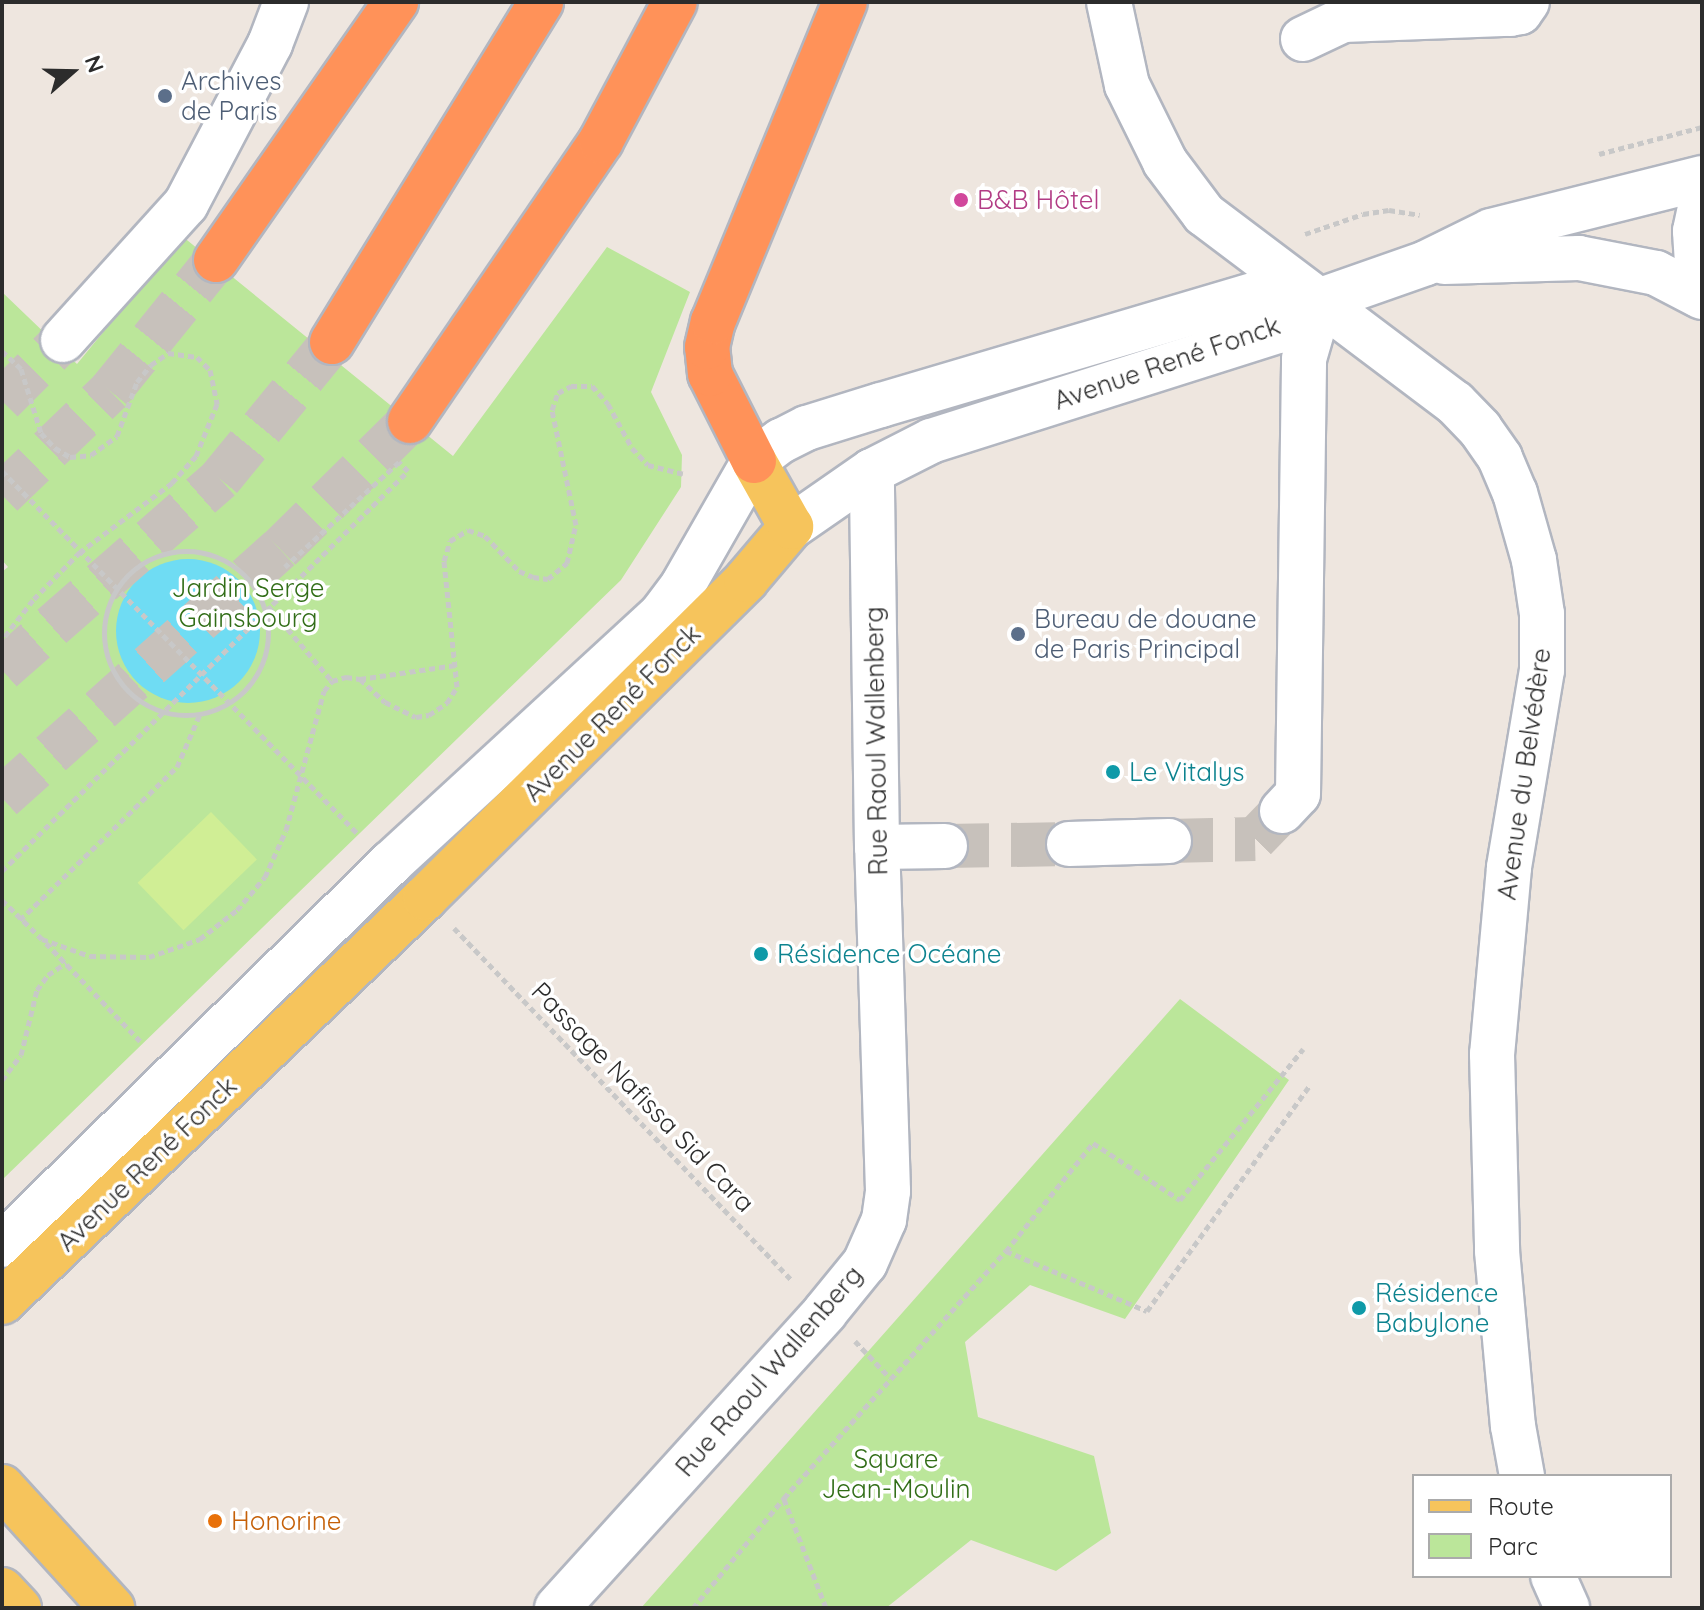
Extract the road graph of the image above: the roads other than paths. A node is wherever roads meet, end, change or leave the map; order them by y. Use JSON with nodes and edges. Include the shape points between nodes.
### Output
{"nodes":[{"id":1,"x":286,"y":2,"type":"edge"},
{"id":2,"x":396,"y":2,"type":"edge"},
{"id":3,"x":541,"y":2,"type":"edge"},
{"id":4,"x":675,"y":2,"type":"edge"},
{"id":5,"x":845,"y":2,"type":"edge"},
{"id":6,"x":1109,"y":2,"type":"edge"},
{"id":7,"x":1527,"y":2,"type":"edge"},
{"id":8,"x":1344,"y":11,"type":"edge"},
{"id":9,"x":1303,"y":39,"type":"dead end"},
{"id":10,"x":1702,"y":178,"type":"edge"},
{"id":11,"x":1702,"y":199,"type":"edge"},
{"id":12,"x":216,"y":260,"type":"tunnel mouth"},
{"id":13,"x":1426,"y":263,"type":"junction"},
{"id":14,"x":1701,"y":296,"type":"edge"},
{"id":15,"x":1321,"y":300,"type":"junction"},
{"id":16,"x":63,"y":340,"type":"tunnel mouth"},
{"id":17,"x":332,"y":342,"type":"tunnel mouth"},
{"id":18,"x":410,"y":421,"type":"tunnel mouth"},
{"id":19,"x":754,"y":461,"type":"junction"},
{"id":20,"x":872,"y":471,"type":"junction"},
{"id":21,"x":791,"y":527,"type":"junction"},
{"id":22,"x":1282,"y":811,"type":"tunnel mouth"},
{"id":23,"x":1169,"y":841,"type":"tunnel mouth"},
{"id":24,"x":1069,"y":844,"type":"tunnel mouth"},
{"id":25,"x":945,"y":846,"type":"tunnel mouth"},
{"id":26,"x":877,"y":847,"type":"junction"},
{"id":27,"x":2,"y":1245,"type":"edge"},
{"id":28,"x":2,"y":1302,"type":"edge"},
{"id":29,"x":1522,"y":1474,"type":"edge"},
{"id":30,"x":2,"y":1487,"type":"edge"},
{"id":31,"x":1554,"y":1578,"type":"edge"},
{"id":32,"x":2,"y":1590,"type":"edge"},
{"id":33,"x":19,"y":1608,"type":"edge"},
{"id":34,"x":112,"y":1608,"type":"edge"},
{"id":35,"x":557,"y":1608,"type":"edge"},
{"id":36,"x":1567,"y":1608,"type":"edge"}],
"edges":[{"from":1,"to":16,"type":"street","via":[[270,44],[186,204]]},
{"from":2,"to":12,"type":"highway"},
{"from":3,"to":17,"type":"highway"},
{"from":4,"to":18,"type":"highway","via":[[601,141]]},
{"from":5,"to":19,"type":"highway","via":[[707,347],[710,374]]},
{"from":6,"to":15,"type":"street","name":"Avenue du Belvédère","via":[[1127,85],[1165,162],[1204,214]]},
{"from":7,"to":8,"type":"street","via":[[1520,12],[1510,14]]},
{"from":8,"to":9,"type":"street"},
{"from":10,"to":13,"type":"street","via":[[1491,231]]},
{"from":11,"to":14,"type":"street","via":[[1695,231]]},
{"from":13,"to":14,"type":"street","via":[[1579,258],[1656,273]]},
{"from":13,"to":15,"type":"street"},
{"from":15,"to":19,"type":"street","name":"Avenue René Fonck","via":[[1269,290],[1208,307],[807,428]]},
{"from":15,"to":20,"type":"street","name":"Avenue René Fonck","via":[[1278,331],[931,441]]},
{"from":15,"to":22,"type":"street","via":[[1304,359],[1298,794]]},
{"from":15,"to":29,"type":"street","name":"Avenue du Belvédère","via":[[1455,403],[1480,429],[1515,493],[1534,560],[1542,614],[1542,670],[1509,868],[1492,1054],[1497,1251]]},
{"from":19,"to":21,"type":"main road"},
{"from":19,"to":27,"type":"street","name":"Avenue René Fonck","via":[[660,616],[391,863]]},
{"from":20,"to":21,"type":"street","name":"Avenue René Fonck"},
{"from":20,"to":26,"type":"street","name":"Rue Raoul Wallenberg"},
{"from":21,"to":28,"type":"main road","name":"Avenue René Fonck","via":[[746,580],[425,898]]},
{"from":23,"to":24,"type":"street"},
{"from":25,"to":26,"type":"street"},
{"from":26,"to":35,"type":"street","name":"Rue Raoul Wallenberg","via":[[888,1191],[884,1220],[865,1263],[825,1312]]},
{"from":30,"to":34,"type":"main road"},
{"from":31,"to":36,"type":"street"},
{"from":32,"to":33,"type":"main road"}]}
